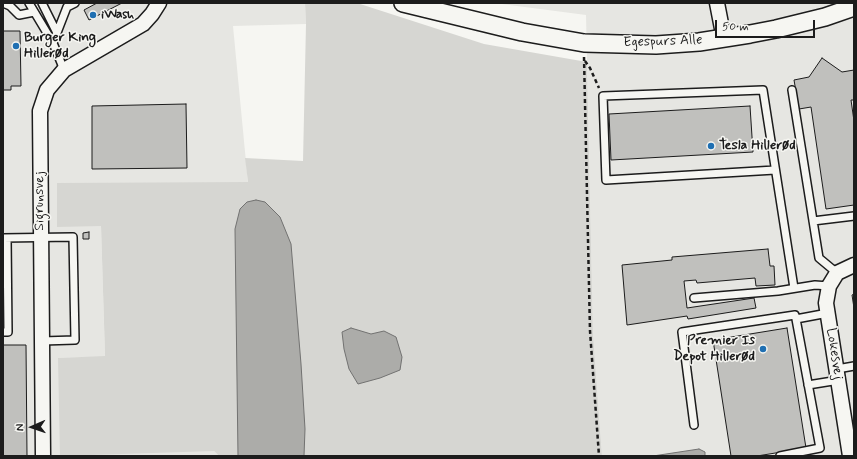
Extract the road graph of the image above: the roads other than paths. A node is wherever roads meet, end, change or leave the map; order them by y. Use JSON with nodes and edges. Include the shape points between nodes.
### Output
{"nodes":[{"id":1,"x":3,"y":3,"type":"edge"},
{"id":2,"x":29,"y":3,"type":"edge"},
{"id":3,"x":42,"y":3,"type":"edge"},
{"id":4,"x":75,"y":3,"type":"edge"},
{"id":5,"x":159,"y":3,"type":"edge"},
{"id":6,"x":403,"y":3,"type":"edge"},
{"id":7,"x":430,"y":3,"type":"edge"},
{"id":8,"x":717,"y":3,"type":"edge"},
{"id":9,"x":66,"y":5,"type":"edge"},
{"id":10,"x":854,"y":7,"type":"edge"},
{"id":11,"x":34,"y":12,"type":"junction"},
{"id":12,"x":470,"y":19,"type":"junction"},
{"id":13,"x":57,"y":32,"type":"junction"},
{"id":14,"x":724,"y":39,"type":"junction"},
{"id":15,"x":53,"y":43,"type":"junction"},
{"id":16,"x":64,"y":70,"type":"junction"},
{"id":17,"x":792,"y":90,"type":"dead end"},
{"id":18,"x":775,"y":170,"type":"junction"},
{"id":19,"x":854,"y":216,"type":"edge"},
{"id":20,"x":813,"y":221,"type":"junction"},
{"id":21,"x":5,"y":238,"type":"edge"},
{"id":22,"x":40,"y":238,"type":"junction"},
{"id":23,"x":854,"y":264,"type":"edge"},
{"id":24,"x":837,"y":273,"type":"junction"},
{"id":25,"x":829,"y":286,"type":"junction"},
{"id":26,"x":794,"y":288,"type":"junction"},
{"id":27,"x":694,"y":298,"type":"dead end"},
{"id":28,"x":828,"y":313,"type":"junction"},
{"id":29,"x":796,"y":319,"type":"junction"},
{"id":30,"x":3,"y":332,"type":"edge"},
{"id":31,"x":42,"y":341,"type":"junction"},
{"id":32,"x":854,"y":366,"type":"edge"},
{"id":33,"x":838,"y":374,"type":"junction"},
{"id":34,"x":808,"y":385,"type":"junction"},
{"id":35,"x":694,"y":426,"type":"dead end"},
{"id":36,"x":43,"y":456,"type":"edge"},
{"id":37,"x":780,"y":456,"type":"edge"},
{"id":38,"x":850,"y":456,"type":"edge"}],
"edges":[{"from":1,"to":11,"type":"lane","via":[[19,14]]},
{"from":2,"to":11,"type":"lane"},
{"from":3,"to":13,"type":"lane"},
{"from":4,"to":9,"type":"lane"},
{"from":5,"to":16,"type":"street","name":"Sigrunsvej","via":[[143,24]]},
{"from":6,"to":12,"type":"street","name":"Egespurs Alle"},
{"from":7,"to":12,"type":"street","name":"Egespurs Alle"},
{"from":8,"to":14,"type":"street"},
{"from":9,"to":13,"type":"lane"},
{"from":10,"to":14,"type":"street","name":"Egespurs Alle","via":[[825,17]]},
{"from":11,"to":15,"type":"lane"},
{"from":12,"to":14,"type":"street","name":"Egespurs Alle","via":[[522,32],[584,43],[656,45]]},
{"from":13,"to":15,"type":"lane"},
{"from":15,"to":16,"type":"lane"},
{"from":16,"to":22,"type":"street","name":"Sigrunsvej","via":[[47,90],[40,111]]},
{"from":17,"to":20,"type":"lane"},
{"from":18,"to":18,"type":"lane","via":[[763,90],[603,96],[606,180]]},
{"from":18,"to":26,"type":"lane"},
{"from":19,"to":20,"type":"lane"},
{"from":20,"to":24,"type":"lane","via":[[819,258]]},
{"from":21,"to":22,"type":"lane"},
{"from":21,"to":30,"type":"lane","via":[[8,332]]},
{"from":22,"to":31,"type":"street","name":"Sigrunsvej"},
{"from":22,"to":31,"type":"lane","via":[[73,238],[75,340]]},
{"from":23,"to":24,"type":"street"},
{"from":24,"to":25,"type":"street","name":"Lokesvej"},
{"from":25,"to":26,"type":"lane"},
{"from":25,"to":28,"type":"street","name":"Lokesvej","via":[[826,303]]},
{"from":26,"to":27,"type":"lane"},
{"from":28,"to":29,"type":"lane"},
{"from":28,"to":33,"type":"street","name":"Lokesvej"},
{"from":29,"to":34,"type":"lane"},
{"from":29,"to":35,"type":"lane","via":[[795,315],[682,332]]},
{"from":31,"to":36,"type":"street","name":"Sigrunsvej"},
{"from":32,"to":33,"type":"lane"},
{"from":33,"to":34,"type":"lane"},
{"from":33,"to":38,"type":"street","name":"Lokesvej"},
{"from":34,"to":37,"type":"lane","via":[[820,448]]}]}
